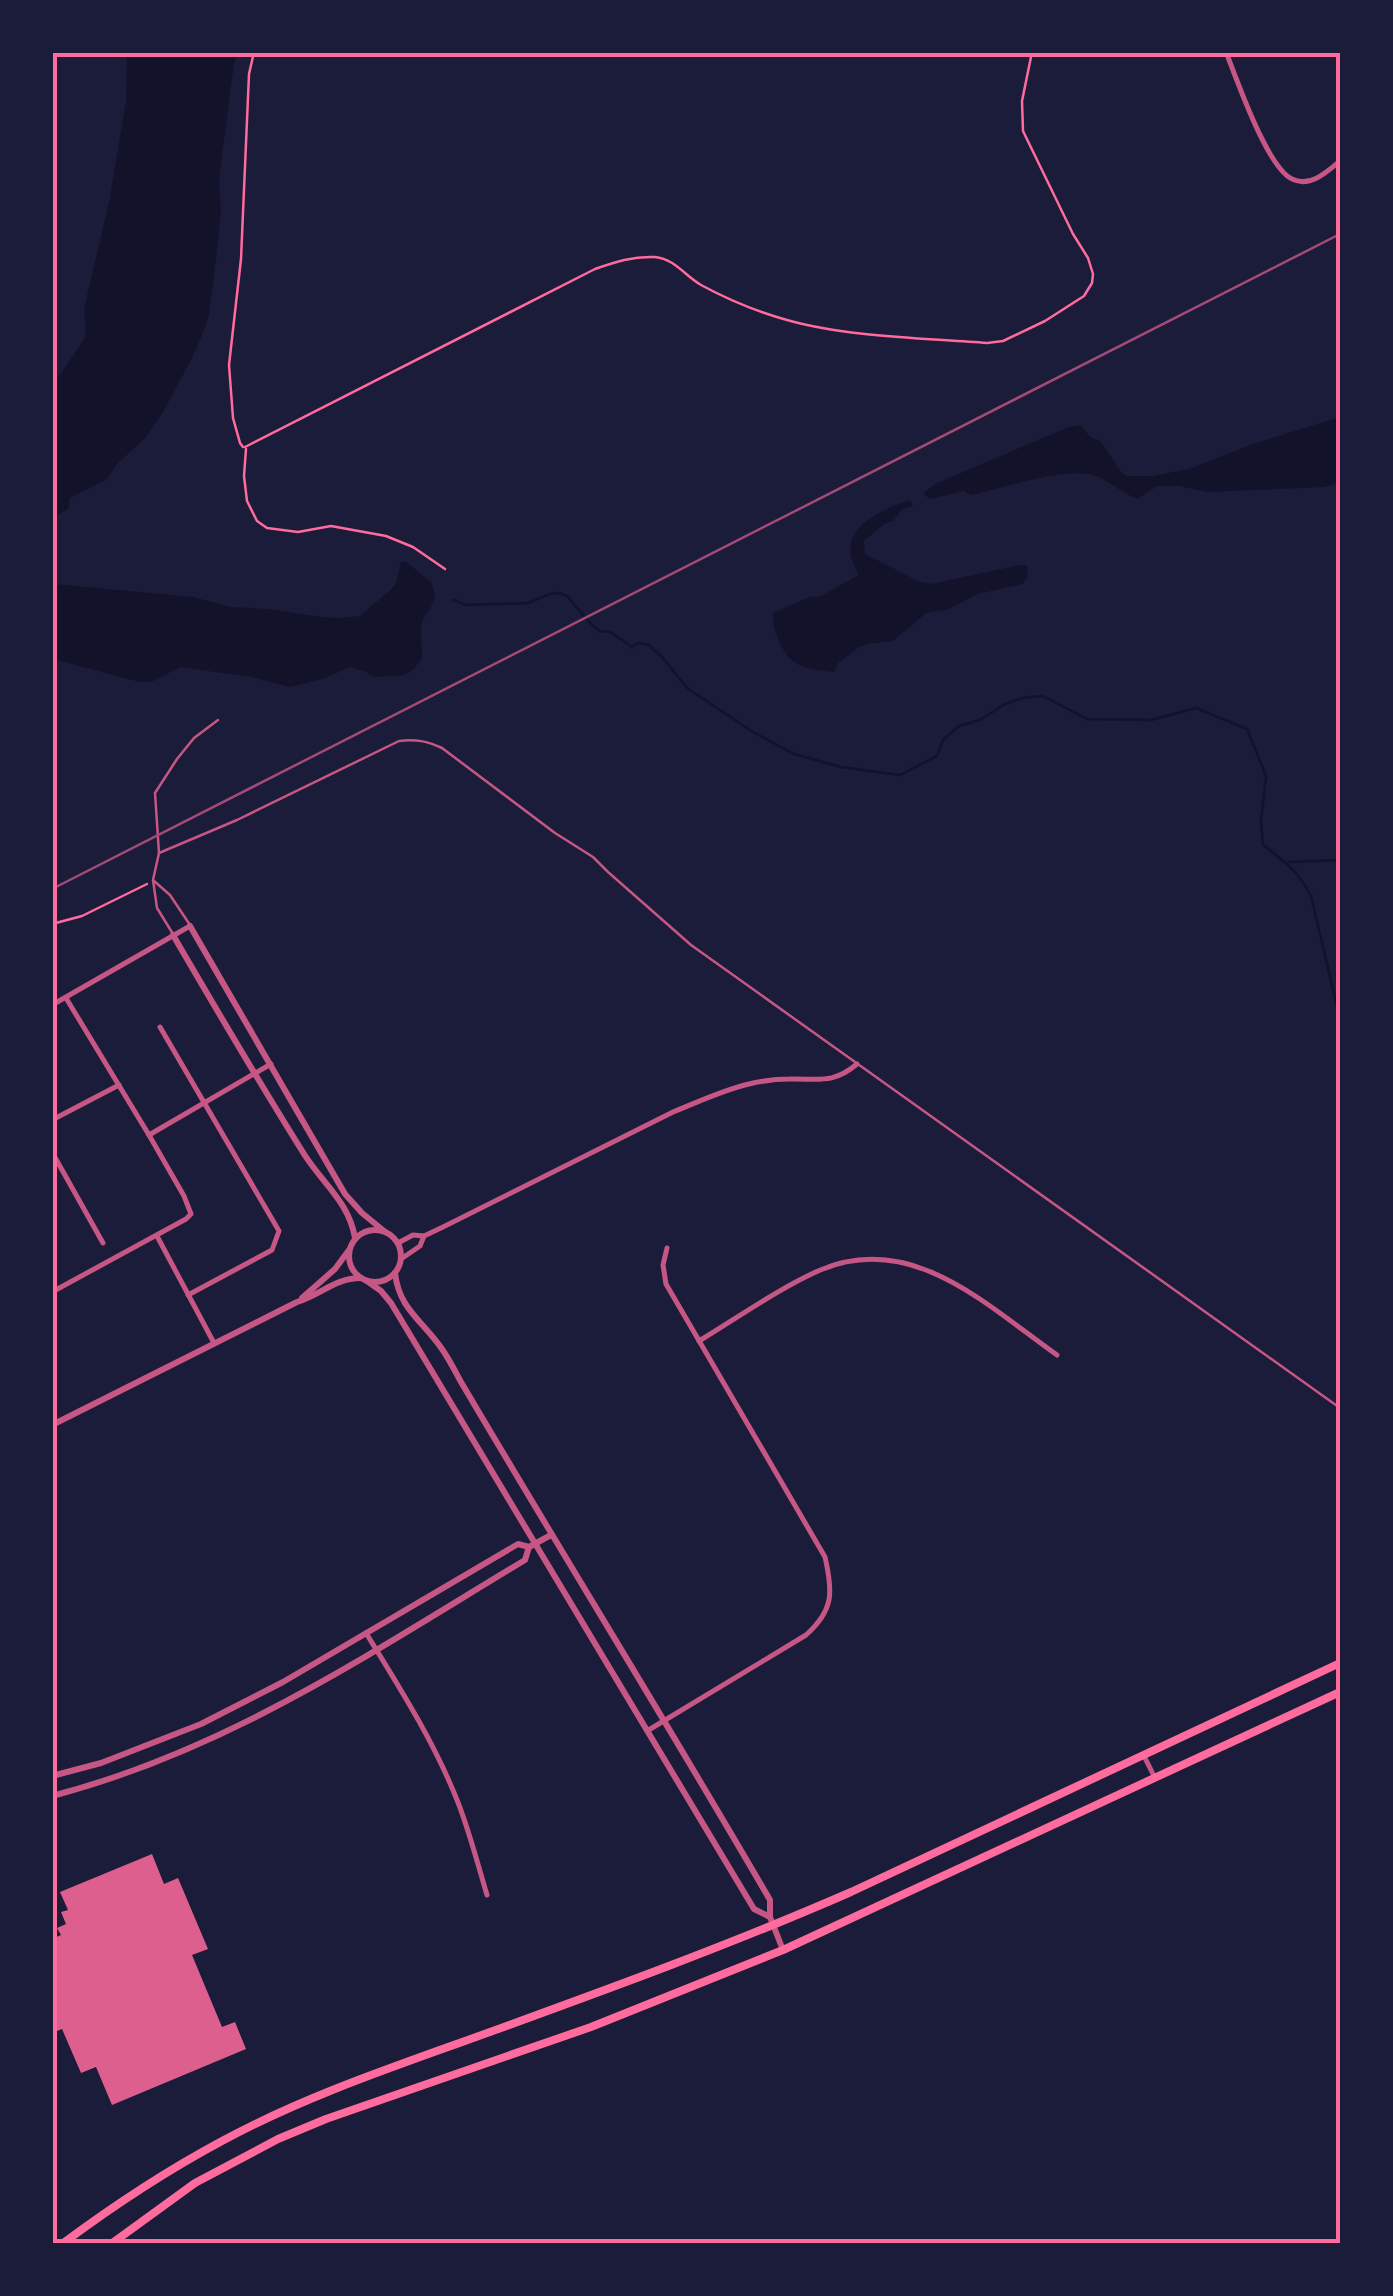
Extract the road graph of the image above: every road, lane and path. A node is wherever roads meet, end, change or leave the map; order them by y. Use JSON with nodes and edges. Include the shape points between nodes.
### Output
{"nodes":[{"id":1,"x":254,"y":52,"type":"edge"},
{"id":2,"x":1032,"y":52,"type":"edge"},
{"id":3,"x":1226,"y":52,"type":"edge"},
{"id":4,"x":1340,"y":161,"type":"edge"},
{"id":5,"x":246,"y":448,"type":"junction"},
{"id":6,"x":445,"y":569,"type":"dead end"},
{"id":7,"x":218,"y":720,"type":"dead end"},
{"id":8,"x":159,"y":853,"type":"junction"},
{"id":9,"x":152,"y":880,"type":"junction"},
{"id":10,"x":52,"y":924,"type":"edge"},
{"id":11,"x":190,"y":926,"type":"junction"},
{"id":12,"x":173,"y":935,"type":"junction"},
{"id":13,"x":66,"y":998,"type":"junction"},
{"id":14,"x":52,"y":1004,"type":"edge"},
{"id":15,"x":160,"y":1027,"type":"dead end"},
{"id":16,"x":271,"y":1064,"type":"junction"},
{"id":17,"x":858,"y":1064,"type":"junction"},
{"id":18,"x":254,"y":1074,"type":"junction"},
{"id":19,"x":119,"y":1085,"type":"junction"},
{"id":20,"x":205,"y":1104,"type":"junction"},
{"id":21,"x":52,"y":1120,"type":"edge"},
{"id":22,"x":149,"y":1135,"type":"junction"},
{"id":23,"x":52,"y":1152,"type":"edge"},
{"id":24,"x":384,"y":1231,"type":"junction"},
{"id":25,"x":157,"y":1236,"type":"junction"},
{"id":26,"x":424,"y":1236,"type":"junction"},
{"id":27,"x":355,"y":1238,"type":"junction"},
{"id":28,"x":398,"y":1243,"type":"junction"},
{"id":29,"x":103,"y":1244,"type":"dead end"},
{"id":30,"x":667,"y":1248,"type":"dead end"},
{"id":31,"x":349,"y":1249,"type":"junction"},
{"id":32,"x":401,"y":1259,"type":"junction"},
{"id":33,"x":394,"y":1273,"type":"junction"},
{"id":34,"x":364,"y":1279,"type":"junction"},
{"id":35,"x":52,"y":1292,"type":"edge"},
{"id":36,"x":188,"y":1295,"type":"junction"},
{"id":37,"x":298,"y":1302,"type":"junction"},
{"id":38,"x":699,"y":1340,"type":"junction"},
{"id":39,"x":214,"y":1344,"type":"junction"},
{"id":40,"x":1057,"y":1355,"type":"dead end"},
{"id":41,"x":1340,"y":1408,"type":"edge"},
{"id":42,"x":52,"y":1425,"type":"edge"},
{"id":43,"x":550,"y":1535,"type":"junction"},
{"id":44,"x":532,"y":1545,"type":"junction"},
{"id":45,"x":366,"y":1633,"type":"junction"},
{"id":46,"x":376,"y":1649,"type":"junction"},
{"id":47,"x":1340,"y":1663,"type":"edge"},
{"id":48,"x":1340,"y":1692,"type":"edge"},
{"id":49,"x":665,"y":1720,"type":"junction"},
{"id":50,"x":647,"y":1731,"type":"junction"},
{"id":51,"x":1144,"y":1756,"type":"junction"},
{"id":52,"x":52,"y":1776,"type":"edge"},
{"id":53,"x":1155,"y":1778,"type":"junction"},
{"id":54,"x":52,"y":1796,"type":"edge"},
{"id":55,"x":487,"y":1895,"type":"dead end"},
{"id":56,"x":771,"y":1922,"type":"junction"},
{"id":57,"x":783,"y":1950,"type":"junction"},
{"id":58,"x":62,"y":2244,"type":"edge"},
{"id":59,"x":111,"y":2244,"type":"edge"}],
"edges":[{"from":1,"to":5,"type":"path","via":[[229,365],[233,418]]},
{"from":2,"to":5,"type":"path","via":[[1021,123],[1093,274],[1084,296],[1045,321],[987,343],[826,329],[712,290],[666,260],[626,258]]},
{"from":3,"to":4,"type":"street","via":[[1271,157],[1287,176],[1309,182]]},
{"from":5,"to":6,"type":"path","via":[[247,501],[267,528],[330,526],[386,536]]},
{"from":7,"to":8,"type":"lane","via":[[194,738],[155,793]]},
{"from":8,"to":9,"type":"lane"},
{"from":8,"to":17,"type":"lane","via":[[386,746],[427,741],[594,856],[690,945]]},
{"from":9,"to":10,"type":"path"},
{"from":9,"to":11,"type":"lane"},
{"from":9,"to":12,"type":"lane"},
{"from":11,"to":12,"type":"street"},
{"from":11,"to":16,"type":"street"},
{"from":12,"to":13,"type":"street"},
{"from":12,"to":18,"type":"street"},
{"from":13,"to":14,"type":"street"},
{"from":13,"to":19,"type":"street"},
{"from":15,"to":20,"type":"street"},
{"from":16,"to":18,"type":"street"},
{"from":16,"to":24,"type":"street","via":[[345,1194]]},
{"from":17,"to":26,"type":"street","via":[[833,1079],[788,1078],[706,1098]]},
{"from":17,"to":41,"type":"lane"},
{"from":18,"to":20,"type":"street"},
{"from":18,"to":27,"type":"street","via":[[348,1211]]},
{"from":19,"to":21,"type":"street"},
{"from":19,"to":22,"type":"street"},
{"from":20,"to":22,"type":"street"},
{"from":20,"to":36,"type":"street","via":[[279,1231],[272,1250]]},
{"from":22,"to":25,"type":"street","via":[[191,1214]]},
{"from":23,"to":29,"type":"street"},
{"from":24,"to":27,"type":"street"},
{"from":24,"to":28,"type":"street"},
{"from":25,"to":35,"type":"street"},
{"from":25,"to":36,"type":"street"},
{"from":26,"to":28,"type":"street"},
{"from":26,"to":32,"type":"street"},
{"from":27,"to":31,"type":"street"},
{"from":28,"to":32,"type":"street"},
{"from":30,"to":38,"type":"street","via":[[666,1284]]},
{"from":31,"to":34,"type":"street","via":[[350,1265]]},
{"from":31,"to":37,"type":"street"},
{"from":32,"to":33,"type":"street"},
{"from":33,"to":34,"type":"street","via":[[382,1281]]},
{"from":33,"to":43,"type":"street","via":[[403,1304],[442,1348]]},
{"from":34,"to":37,"type":"street","via":[[336,1281]]},
{"from":34,"to":44,"type":"street","via":[[392,1304]]},
{"from":36,"to":39,"type":"street"},
{"from":37,"to":39,"type":"street"},
{"from":38,"to":40,"type":"street","via":[[817,1272],[842,1262],[883,1260],[946,1278]]},
{"from":38,"to":49,"type":"street","via":[[826,1557],[832,1586],[823,1617],[806,1635]]},
{"from":39,"to":42,"type":"street"},
{"from":43,"to":44,"type":"street"},
{"from":43,"to":49,"type":"street"},
{"from":44,"to":45,"type":"street","via":[[518,1544]]},
{"from":44,"to":46,"type":"street","via":[[525,1560]]},
{"from":44,"to":50,"type":"street"},
{"from":45,"to":46,"type":"street"},
{"from":45,"to":52,"type":"street","via":[[202,1724]]},
{"from":46,"to":54,"type":"street","via":[[200,1745]]},
{"from":46,"to":55,"type":"street","via":[[448,1779]]},
{"from":47,"to":51,"type":"main road"},
{"from":48,"to":53,"type":"main road"},
{"from":49,"to":50,"type":"street"},
{"from":49,"to":56,"type":"street","via":[[770,1900]]},
{"from":50,"to":56,"type":"street","via":[[754,1909]]},
{"from":51,"to":53,"type":"street"},
{"from":51,"to":56,"type":"main road","via":[[851,1892]]},
{"from":53,"to":57,"type":"main road"},
{"from":56,"to":57,"type":"street"},
{"from":56,"to":58,"type":"main road","via":[[663,1970],[284,2111],[182,2164]]},
{"from":57,"to":59,"type":"main road","via":[[591,2027],[278,2138],[195,2183]]}]}
